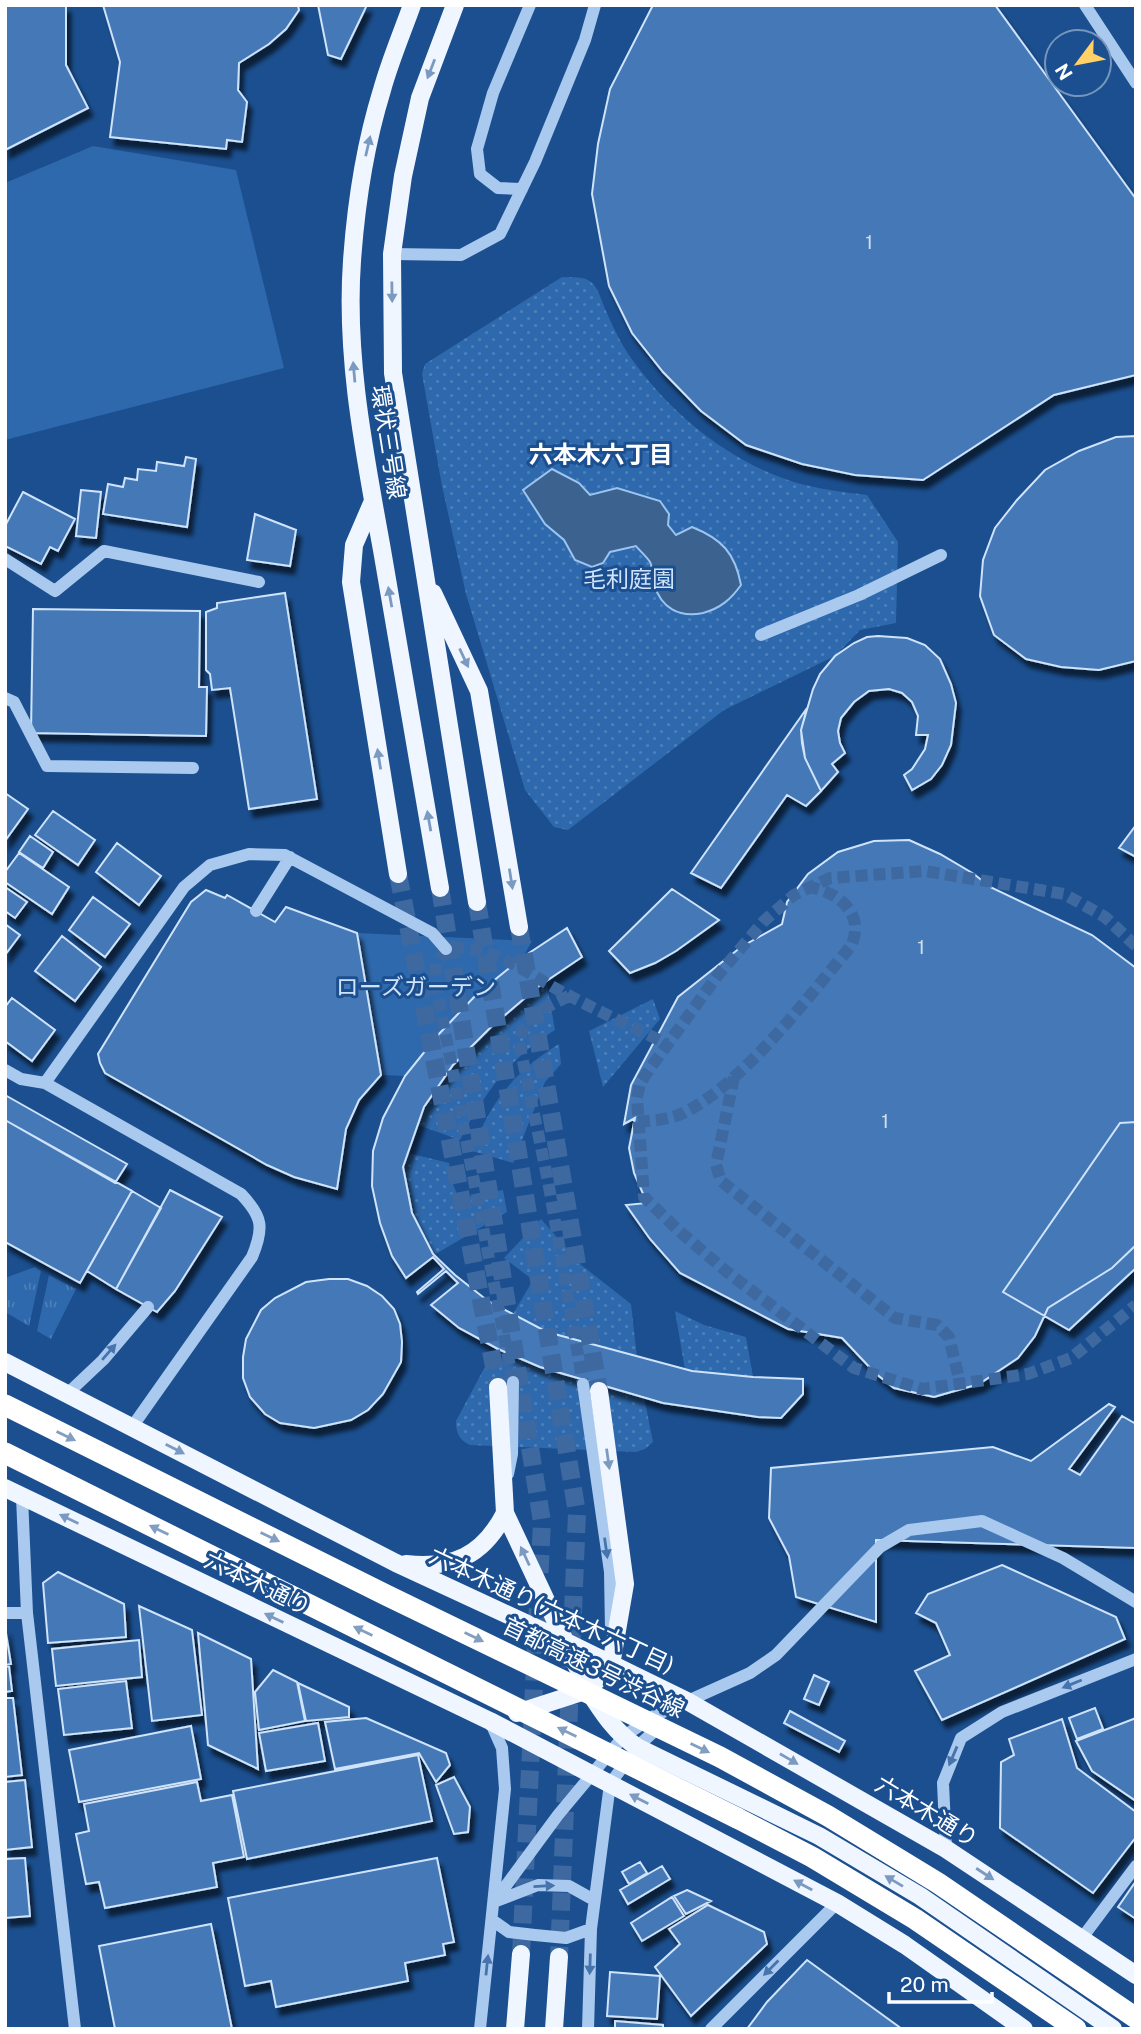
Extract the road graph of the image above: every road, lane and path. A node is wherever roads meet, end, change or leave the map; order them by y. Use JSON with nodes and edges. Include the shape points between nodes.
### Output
{"nodes":[{"id":1,"x":412,"y":5,"type":"edge"},
{"id":2,"x":456,"y":5,"type":"edge"},
{"id":3,"x":530,"y":5,"type":"edge"},
{"id":4,"x":595,"y":5,"type":"edge"},
{"id":5,"x":1085,"y":5,"type":"edge"},
{"id":6,"x":1136,"y":83,"type":"edge"},
{"id":7,"x":522,"y":189,"type":"junction"},
{"id":8,"x":392,"y":254,"type":"junction"},
{"id":9,"x":373,"y":500,"type":"junction"},
{"id":10,"x":941,"y":555,"type":"dead end"},
{"id":11,"x":5,"y":559,"type":"edge"},
{"id":12,"x":424,"y":574,"type":"junction"},
{"id":13,"x":259,"y":582,"type":"dead end"},
{"id":14,"x":761,"y":635,"type":"dead end"},
{"id":15,"x":5,"y":698,"type":"edge"},
{"id":16,"x":193,"y":768,"type":"dead end"},
{"id":17,"x":290,"y":857,"type":"junction"},
{"id":18,"x":398,"y":874,"type":"tunnel mouth"},
{"id":19,"x":440,"y":888,"type":"tunnel mouth"},
{"id":20,"x":477,"y":902,"type":"tunnel mouth"},
{"id":21,"x":256,"y":911,"type":"dead end"},
{"id":22,"x":519,"y":927,"type":"tunnel mouth"},
{"id":23,"x":446,"y":949,"type":"tunnel mouth"},
{"id":24,"x":5,"y":1070,"type":"edge"},
{"id":25,"x":45,"y":1083,"type":"junction"},
{"id":26,"x":148,"y":1307,"type":"dead end"},
{"id":27,"x":5,"y":1362,"type":"edge"},
{"id":28,"x":505,"y":1385,"type":"tunnel mouth"},
{"id":29,"x":591,"y":1387,"type":"joint"},
{"id":30,"x":67,"y":1394,"type":"junction"},
{"id":31,"x":5,"y":1405,"type":"edge"},
{"id":32,"x":132,"y":1427,"type":"junction"},
{"id":33,"x":5,"y":1453,"type":"edge"},
{"id":34,"x":5,"y":1488,"type":"edge"},
{"id":35,"x":22,"y":1497,"type":"junction"},
{"id":36,"x":505,"y":1513,"type":"junction"},
{"id":37,"x":396,"y":1563,"type":"junction"},
{"id":38,"x":1136,"y":1602,"type":"edge"},
{"id":39,"x":5,"y":1613,"type":"edge"},
{"id":40,"x":27,"y":1613,"type":"junction"},
{"id":41,"x":564,"y":1641,"type":"junction"},
{"id":42,"x":1136,"y":1659,"type":"edge"},
{"id":43,"x":611,"y":1665,"type":"junction"},
{"id":44,"x":588,"y":1690,"type":"junction"},
{"id":45,"x":687,"y":1701,"type":"junction"},
{"id":46,"x":491,"y":1721,"type":"junction"},
{"id":47,"x":630,"y":1742,"type":"junction"},
{"id":48,"x":590,"y":1774,"type":"junction"},
{"id":49,"x":610,"y":1784,"type":"junction"},
{"id":50,"x":946,"y":1849,"type":"junction"},
{"id":51,"x":1136,"y":1866,"type":"edge"},
{"id":52,"x":594,"y":1900,"type":"junction"},
{"id":53,"x":494,"y":1902,"type":"junction"},
{"id":54,"x":837,"y":1903,"type":"junction"},
{"id":55,"x":492,"y":1920,"type":"junction"},
{"id":56,"x":591,"y":1929,"type":"junction"},
{"id":57,"x":1082,"y":1938,"type":"junction"},
{"id":58,"x":521,"y":1954,"type":"tunnel mouth"},
{"id":59,"x":559,"y":1957,"type":"tunnel mouth"},
{"id":60,"x":1136,"y":1975,"type":"edge"},
{"id":61,"x":1136,"y":2018,"type":"edge"},
{"id":62,"x":75,"y":2029,"type":"edge"},
{"id":63,"x":480,"y":2029,"type":"edge"},
{"id":64,"x":515,"y":2029,"type":"edge"},
{"id":65,"x":554,"y":2029,"type":"edge"},
{"id":66,"x":588,"y":2029,"type":"edge"},
{"id":67,"x":711,"y":2029,"type":"edge"},
{"id":68,"x":1024,"y":2029,"type":"edge"},
{"id":69,"x":1076,"y":2029,"type":"edge"},
{"id":70,"x":1114,"y":2029,"type":"edge"}],
"edges":[{"from":9,"to":1,"type":"main road","name":"環状三号線","one_way":true,"via":[[355,377],[352,264],[366,153]]},
{"from":2,"to":8,"type":"main road","name":"環状三号線","one_way":true,"via":[[420,98]]},
{"from":3,"to":7,"type":"street","via":[[493,93],[477,149],[480,174],[498,188]]},
{"from":4,"to":7,"type":"street","via":[[585,40]]},
{"from":5,"to":6,"type":"street"},
{"from":7,"to":8,"type":"street","via":[[500,234],[461,255]]},
{"from":8,"to":12,"type":"main road","name":"環状三号線","one_way":true,"via":[[393,373]]},
{"from":18,"to":9,"type":"main road","one_way":true,"via":[[351,582],[354,545]]},
{"from":19,"to":9,"type":"main road","name":"環状三号線","one_way":true},
{"from":10,"to":14,"type":"street"},
{"from":11,"to":13,"type":"street","via":[[55,591],[104,551]]},
{"from":12,"to":20,"type":"main road","name":"環状三号線"},
{"from":12,"to":22,"type":"main road","one_way":true,"via":[[479,691]]},
{"from":15,"to":16,"type":"street","via":[[13,702],[47,766]]},
{"from":17,"to":21,"type":"street"},
{"from":17,"to":23,"type":"street","via":[[432,933]]},
{"from":17,"to":25,"type":"street","via":[[249,854],[210,865],[184,887]]},
{"from":24,"to":25,"type":"street","via":[[21,1079]]},
{"from":25,"to":32,"type":"street","via":[[241,1194],[259,1219],[261,1232],[252,1257]]},
{"from":30,"to":26,"type":"street","one_way":true},
{"from":27,"to":30,"type":"main road"},
{"from":28,"to":36,"type":"main road"},
{"from":29,"to":43,"type":"street","one_way":true,"via":[[610,1572]]},
{"from":29,"to":43,"type":"main road","one_way":true,"via":[[625,1584]]},
{"from":30,"to":32,"type":"main road"},
{"from":31,"to":61,"type":"highway","name":"首都高速3号渋谷線","one_way":true,"bridge":true,"via":[[720,1757],[938,1883]]},
{"from":32,"to":37,"type":"main road","one_way":true},
{"from":69,"to":33,"type":"highway","one_way":true,"bridge":true,"via":[[915,1919],[801,1852]]},
{"from":34,"to":35,"type":"main road","name":"六本木通り"},
{"from":35,"to":40,"type":"street"},
{"from":46,"to":35,"type":"main road","name":"六本木通り","one_way":true},
{"from":36,"to":37,"type":"main road","via":[[486,1542],[471,1554],[428,1566]]},
{"from":41,"to":36,"type":"main road","one_way":true},
{"from":37,"to":41,"type":"main road","name":"六本木通り(六本木六丁目)"},
{"from":38,"to":45,"type":"street","via":[[1063,1558],[982,1521],[909,1531],[880,1547],[776,1655],[750,1673]]},
{"from":39,"to":40,"type":"street"},
{"from":40,"to":62,"type":"street"},
{"from":41,"to":43,"type":"main road","name":"六本木通り(六本木六丁目)"},
{"from":41,"to":44,"type":"main road"},
{"from":42,"to":50,"type":"street","one_way":true,"via":[[1002,1712],[961,1738],[943,1783]]},
{"from":43,"to":44,"type":"main road"},
{"from":43,"to":45,"type":"main road","name":"六本木通り(六本木六丁目)"},
{"from":44,"to":46,"type":"main road"},
{"from":44,"to":47,"type":"main road","via":[[605,1717]]},
{"from":45,"to":47,"type":"street","via":[[652,1717]]},
{"from":45,"to":50,"type":"main road","name":"六本木通り","one_way":true},
{"from":46,"to":48,"type":"main road"},
{"from":46,"to":53,"type":"street","via":[[505,1770]]},
{"from":47,"to":48,"type":"street"},
{"from":47,"to":49,"type":"street"},
{"from":70,"to":47,"type":"main road","one_way":true,"via":[[920,1896],[819,1836]]},
{"from":48,"to":49,"type":"main road"},
{"from":48,"to":53,"type":"street"},
{"from":49,"to":52,"type":"street"},
{"from":54,"to":49,"type":"main road","one_way":true},
{"from":50,"to":57,"type":"main road","name":"六本木通り","one_way":true},
{"from":51,"to":57,"type":"street"},
{"from":53,"to":52,"type":"street","one_way":true,"via":[[538,1885],[569,1886]]},
{"from":52,"to":56,"type":"street"},
{"from":53,"to":55,"type":"street"},
{"from":54,"to":67,"type":"street","one_way":true},
{"from":54,"to":68,"type":"main road"},
{"from":55,"to":56,"type":"street","via":[[509,1932],[566,1938]]},
{"from":63,"to":55,"type":"street","one_way":true},
{"from":56,"to":66,"type":"street","one_way":true},
{"from":57,"to":60,"type":"main road","name":"六本木通り"},
{"from":58,"to":64,"type":"main road"},
{"from":59,"to":65,"type":"main road"}]}
